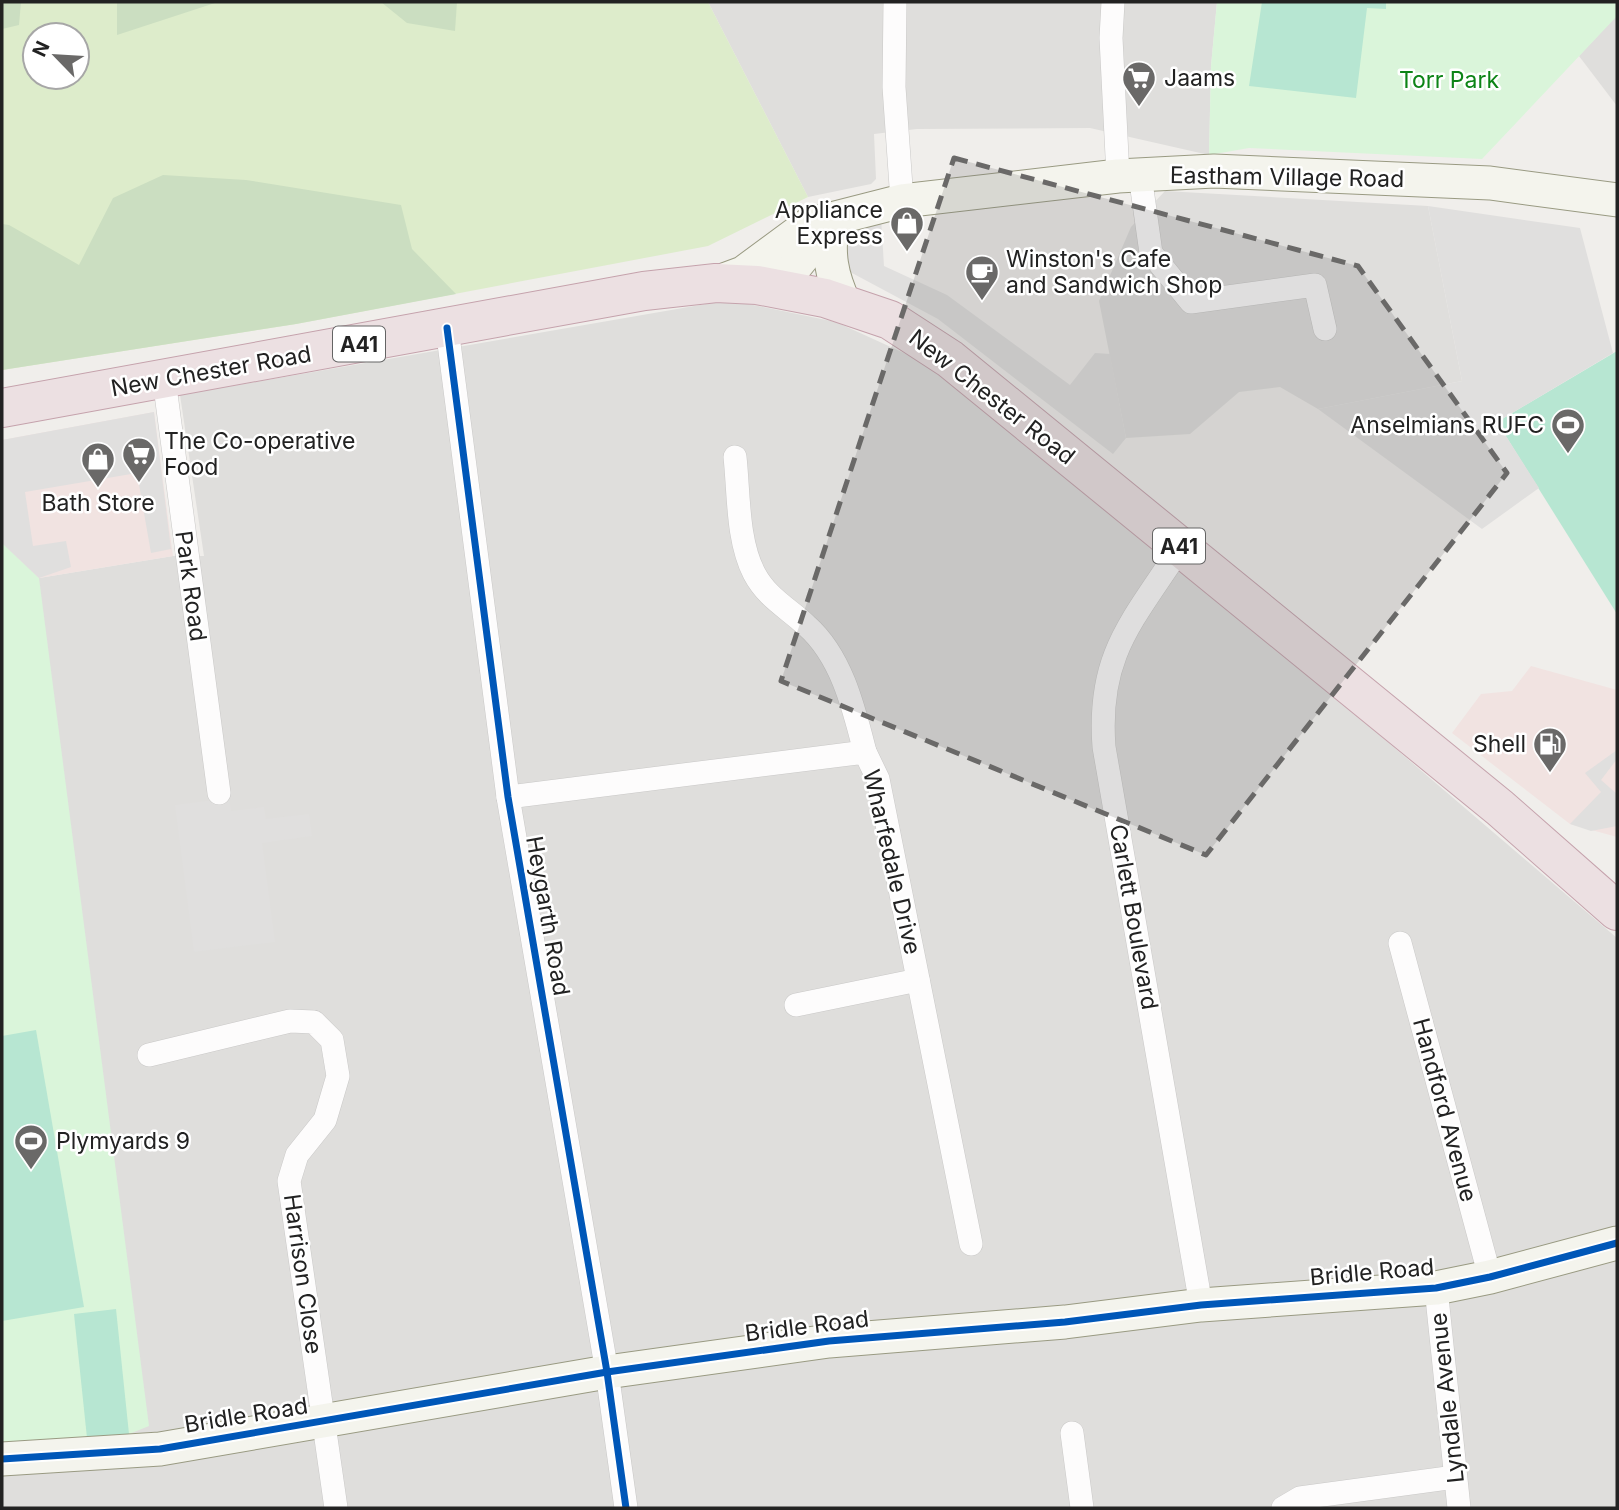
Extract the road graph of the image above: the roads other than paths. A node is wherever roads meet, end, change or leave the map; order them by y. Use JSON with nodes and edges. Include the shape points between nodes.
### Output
{"nodes":[{"id":1,"x":895,"y":2,"type":"edge"},
{"id":2,"x":1113,"y":2,"type":"edge"},
{"id":3,"x":1129,"y":175,"type":"junction"},
{"id":4,"x":1617,"y":200,"type":"edge"},
{"id":5,"x":902,"y":201,"type":"junction"},
{"id":6,"x":833,"y":220,"type":"junction"},
{"id":7,"x":716,"y":283,"type":"junction"},
{"id":8,"x":773,"y":288,"type":"junction"},
{"id":9,"x":845,"y":305,"type":"junction"},
{"id":10,"x":447,"y":328,"type":"junction"},
{"id":11,"x":1325,"y":329,"type":"dead end"},
{"id":12,"x":164,"y":379,"type":"junction"},
{"id":13,"x":2,"y":408,"type":"edge"},
{"id":14,"x":734,"y":457,"type":"dead end"},
{"id":15,"x":1180,"y":548,"type":"junction"},
{"id":16,"x":865,"y":752,"type":"junction"},
{"id":17,"x":219,"y":793,"type":"dead end"},
{"id":18,"x":508,"y":797,"type":"junction"},
{"id":19,"x":1500,"y":808,"type":"junction"},
{"id":20,"x":1617,"y":877,"type":"edge"},
{"id":21,"x":1617,"y":911,"type":"edge"},
{"id":22,"x":1400,"y":943,"type":"dead end"},
{"id":23,"x":918,"y":980,"type":"junction"},
{"id":24,"x":796,"y":1005,"type":"dead end"},
{"id":25,"x":149,"y":1055,"type":"dead end"},
{"id":26,"x":1617,"y":1243,"type":"edge"},
{"id":27,"x":971,"y":1244,"type":"dead end"},
{"id":28,"x":1490,"y":1277,"type":"junction"},
{"id":29,"x":1436,"y":1288,"type":"junction"},
{"id":30,"x":1201,"y":1304,"type":"junction"},
{"id":31,"x":607,"y":1372,"type":"junction"},
{"id":32,"x":324,"y":1422,"type":"junction"},
{"id":33,"x":1072,"y":1433,"type":"dead end"},
{"id":34,"x":2,"y":1459,"type":"edge"},
{"id":35,"x":1455,"y":1477,"type":"junction"},
{"id":36,"x":336,"y":1508,"type":"edge"},
{"id":37,"x":626,"y":1508,"type":"edge"},
{"id":38,"x":1082,"y":1508,"type":"edge"},
{"id":39,"x":1283,"y":1508,"type":"edge"},
{"id":40,"x":1459,"y":1508,"type":"edge"}],
"edges":[{"from":1,"to":5,"type":"street","via":[[894,87]]},
{"from":2,"to":3,"type":"street","via":[[1111,38]]},
{"from":3,"to":4,"type":"street","name":"Eastham Village Road","via":[[1214,170],[1490,183]]},
{"from":3,"to":5,"type":"street","name":"Eastham Village Road"},
{"from":3,"to":11,"type":"street","via":[[1151,253],[1191,302],[1315,285]]},
{"from":5,"to":6,"type":"street","name":"Eastham Village Road"},
{"from":6,"to":7,"type":"street","name":"Eastham Village Road","via":[[808,225],[743,273]]},
{"from":6,"to":8,"type":"street"},
{"from":6,"to":9,"type":"street","via":[[829,259]]},
{"from":7,"to":8,"type":"highway","name":"New Chester Road","number":"A41"},
{"from":7,"to":10,"type":"highway","name":"New Chester Road","number":"A41","via":[[644,291]]},
{"from":8,"to":9,"type":"highway","name":"New Chester Road","number":"A41"},
{"from":9,"to":15,"type":"highway","name":"New Chester Road","number":"A41","via":[[890,320],[950,359]]},
{"from":10,"to":12,"type":"highway","name":"New Chester Road","number":"A41"},
{"from":10,"to":18,"type":"street","name":"Heygarth Road"},
{"from":12,"to":13,"type":"highway","name":"New Chester Road","number":"A41"},
{"from":12,"to":17,"type":"street","name":"Park Road"},
{"from":14,"to":16,"type":"street","via":[[746,556],[771,599],[809,627],[838,668]]},
{"from":15,"to":19,"type":"highway","name":"New Chester Road","number":"A41"},
{"from":15,"to":30,"type":"street","name":"Carlett Boulevard","via":[[1115,649],[1102,711]]},
{"from":16,"to":18,"type":"street","name":"Wharfedale Drive"},
{"from":16,"to":23,"type":"street","name":"Wharfedale Drive","via":[[878,779]]},
{"from":18,"to":31,"type":"street","name":"Heygarth Road"},
{"from":19,"to":20,"type":"highway","name":"New Chester Road","number":"A41"},
{"from":19,"to":21,"type":"highway","name":"New Chester Road","number":"A41"},
{"from":22,"to":28,"type":"street","name":"Handford Avenue"},
{"from":23,"to":24,"type":"street"},
{"from":23,"to":27,"type":"street","name":"Wharfedale Drive"},
{"from":25,"to":32,"type":"street","name":"Harrison Close","via":[[290,1021],[314,1022],[332,1040],[338,1076],[325,1120],[297,1155],[289,1181]]},
{"from":26,"to":28,"type":"street","name":"Bridle Road"},
{"from":28,"to":29,"type":"street","name":"Bridle Road"},
{"from":29,"to":30,"type":"street","name":"Bridle Road"},
{"from":29,"to":35,"type":"street","name":"Lyndale Avenue"},
{"from":30,"to":31,"type":"street","name":"Bridle Road","via":[[1065,1322],[829,1341]]},
{"from":31,"to":32,"type":"street","name":"Bridle Road"},
{"from":31,"to":37,"type":"street","name":"Heygarth Road"},
{"from":32,"to":34,"type":"street","name":"Bridle Road","via":[[160,1448]]},
{"from":32,"to":36,"type":"street","name":"Harrison Close"},
{"from":33,"to":38,"type":"street"},
{"from":35,"to":39,"type":"street","via":[[1300,1498]]},
{"from":35,"to":40,"type":"street","name":"Lyndale Avenue"}]}
